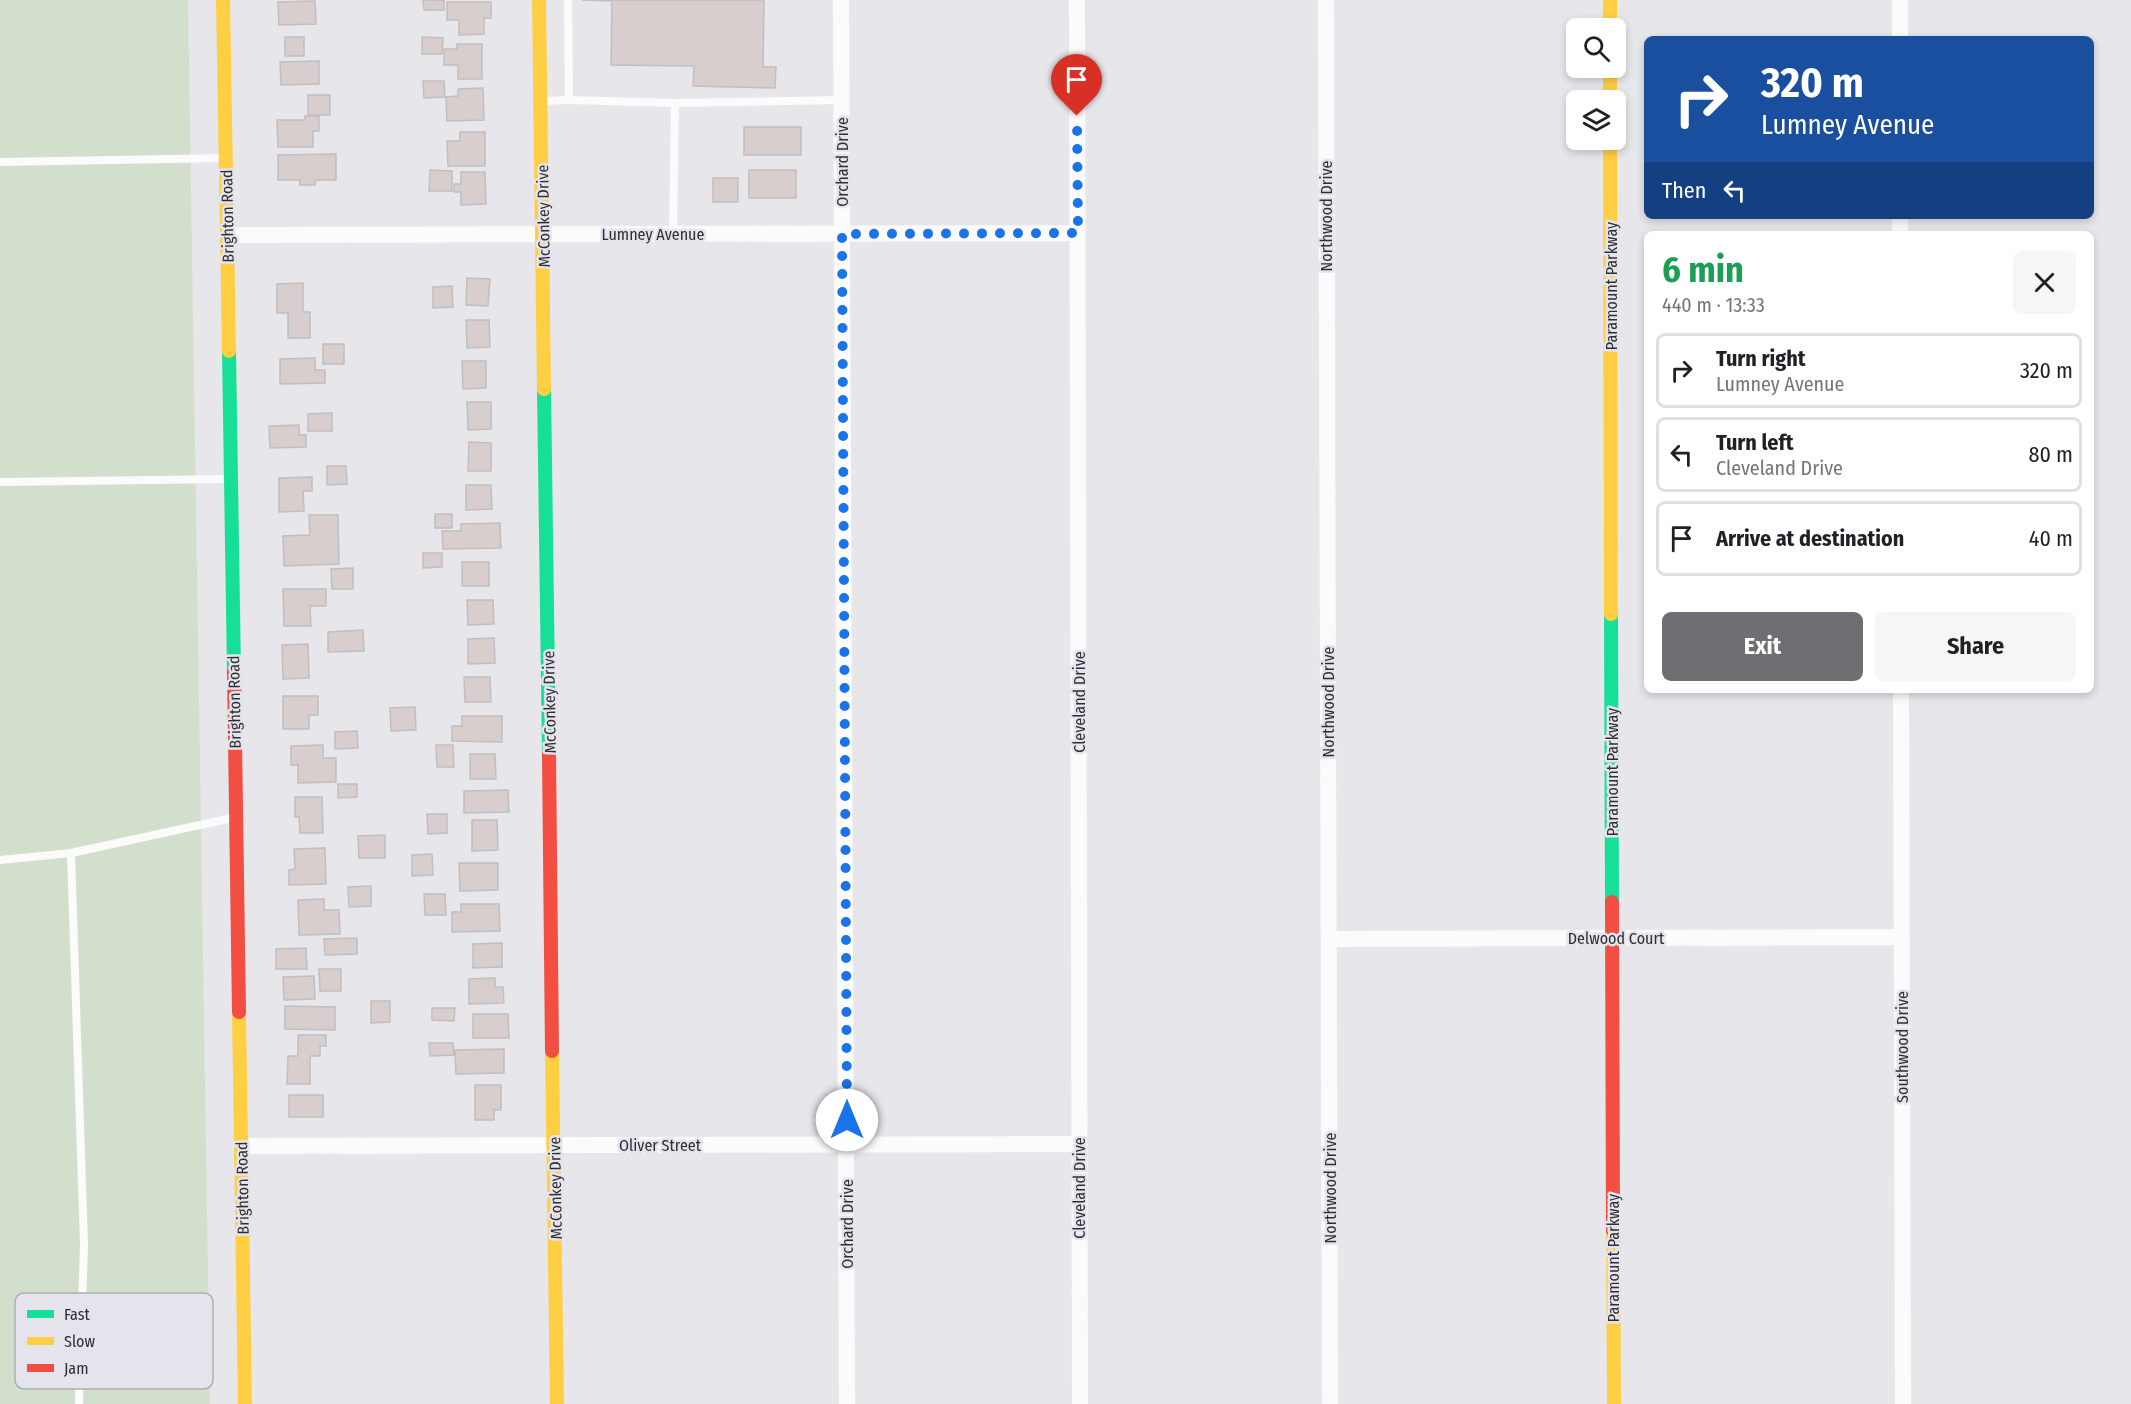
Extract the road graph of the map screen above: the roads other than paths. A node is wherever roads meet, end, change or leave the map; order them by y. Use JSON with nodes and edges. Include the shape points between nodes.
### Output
{"nodes":[{"id":1,"x":223,"y":0,"type":"edge"},
{"id":2,"x":539,"y":0,"type":"edge"},
{"id":3,"x":568,"y":0,"type":"edge"},
{"id":4,"x":841,"y":0,"type":"edge"},
{"id":5,"x":1077,"y":0,"type":"edge"},
{"id":6,"x":1326,"y":0,"type":"edge"},
{"id":7,"x":1610,"y":0,"type":"edge"},
{"id":8,"x":1900,"y":0,"type":"edge"},
{"id":9,"x":1610,"y":18,"type":"edge"},
{"id":10,"x":1900,"y":36,"type":"edge"},
{"id":11,"x":569,"y":100,"type":"junction"},
{"id":12,"x":842,"y":100,"type":"junction"},
{"id":13,"x":541,"y":102,"type":"junction"},
{"id":14,"x":675,"y":104,"type":"junction"},
{"id":15,"x":1610,"y":150,"type":"edge"},
{"id":16,"x":226,"y":158,"type":"junction"},
{"id":17,"x":0,"y":162,"type":"edge"},
{"id":18,"x":1078,"y":233,"type":"junction"},
{"id":19,"x":673,"y":234,"type":"junction"},
{"id":20,"x":842,"y":234,"type":"junction"},
{"id":21,"x":543,"y":235,"type":"junction"},
{"id":22,"x":227,"y":236,"type":"junction"},
{"id":23,"x":231,"y":479,"type":"junction"},
{"id":24,"x":0,"y":482,"type":"edge"},
{"id":25,"x":1901,"y":693,"type":"edge"},
{"id":26,"x":236,"y":817,"type":"junction"},
{"id":27,"x":71,"y":853,"type":"junction"},
{"id":28,"x":0,"y":860,"type":"edge"},
{"id":29,"x":1902,"y":937,"type":"junction"},
{"id":30,"x":1613,"y":938,"type":"junction"},
{"id":31,"x":1329,"y":939,"type":"junction"},
{"id":32,"x":847,"y":1144,"type":"junction"},
{"id":33,"x":1079,"y":1144,"type":"junction"},
{"id":34,"x":555,"y":1145,"type":"junction"},
{"id":35,"x":241,"y":1146,"type":"junction"},
{"id":36,"x":82,"y":1293,"type":"edge"},
{"id":37,"x":79,"y":1389,"type":"edge"},
{"id":38,"x":79,"y":1404,"type":"edge"},
{"id":39,"x":245,"y":1404,"type":"edge"},
{"id":40,"x":557,"y":1404,"type":"edge"},
{"id":41,"x":847,"y":1404,"type":"edge"},
{"id":42,"x":1080,"y":1404,"type":"edge"},
{"id":43,"x":1330,"y":1404,"type":"edge"},
{"id":44,"x":1614,"y":1404,"type":"edge"},
{"id":45,"x":1903,"y":1404,"type":"edge"}],
"edges":[{"from":1,"to":16,"type":"street","name":"Brighton Road"},
{"from":2,"to":13,"type":"street","name":"McConkey Drive"},
{"from":3,"to":11,"type":"lane"},
{"from":4,"to":12,"type":"street","name":"Orchard Drive"},
{"from":5,"to":18,"type":"street","name":"Cleveland Drive"},
{"from":6,"to":31,"type":"street","name":"Northwood Drive"},
{"from":7,"to":9,"type":"street"},
{"from":8,"to":10,"type":"street"},
{"from":11,"to":13,"type":"lane"},
{"from":11,"to":14,"type":"lane"},
{"from":12,"to":14,"type":"lane"},
{"from":12,"to":20,"type":"street","name":"Orchard Drive"},
{"from":13,"to":21,"type":"street","name":"McConkey Drive"},
{"from":14,"to":19,"type":"lane"},
{"from":15,"to":30,"type":"street","name":"Paramount Parkway"},
{"from":16,"to":17,"type":"lane"},
{"from":16,"to":22,"type":"street","name":"Brighton Road"},
{"from":18,"to":20,"type":"street","name":"Lumney Avenue"},
{"from":18,"to":33,"type":"street","name":"Cleveland Drive"},
{"from":19,"to":20,"type":"street","name":"Lumney Avenue"},
{"from":19,"to":21,"type":"street","name":"Lumney Avenue"},
{"from":20,"to":32,"type":"street","name":"Orchard Drive"},
{"from":21,"to":22,"type":"street","name":"Lumney Avenue"},
{"from":21,"to":34,"type":"street","name":"McConkey Drive"},
{"from":22,"to":23,"type":"street","name":"Brighton Road"},
{"from":23,"to":24,"type":"lane"},
{"from":23,"to":26,"type":"street","name":"Brighton Road"},
{"from":25,"to":29,"type":"street","name":"Southwood Drive"},
{"from":26,"to":27,"type":"lane"},
{"from":26,"to":35,"type":"street","name":"Brighton Road"},
{"from":27,"to":28,"type":"lane"},
{"from":27,"to":36,"type":"lane"},
{"from":29,"to":30,"type":"street","name":"Delwood Court"},
{"from":29,"to":45,"type":"street","name":"Southwood Drive"},
{"from":30,"to":31,"type":"street","name":"Delwood Court"},
{"from":30,"to":44,"type":"street","name":"Paramount Parkway"},
{"from":31,"to":43,"type":"street","name":"Northwood Drive"},
{"from":32,"to":33,"type":"street","name":"Oliver Street"},
{"from":32,"to":34,"type":"street","name":"Oliver Street"},
{"from":32,"to":41,"type":"street","name":"Orchard Drive"},
{"from":33,"to":42,"type":"street","name":"Cleveland Drive"},
{"from":34,"to":35,"type":"street","name":"Oliver Street"},
{"from":34,"to":40,"type":"street","name":"McConkey Drive"},
{"from":35,"to":39,"type":"street","name":"Brighton Road"},
{"from":37,"to":38,"type":"lane"}]}
